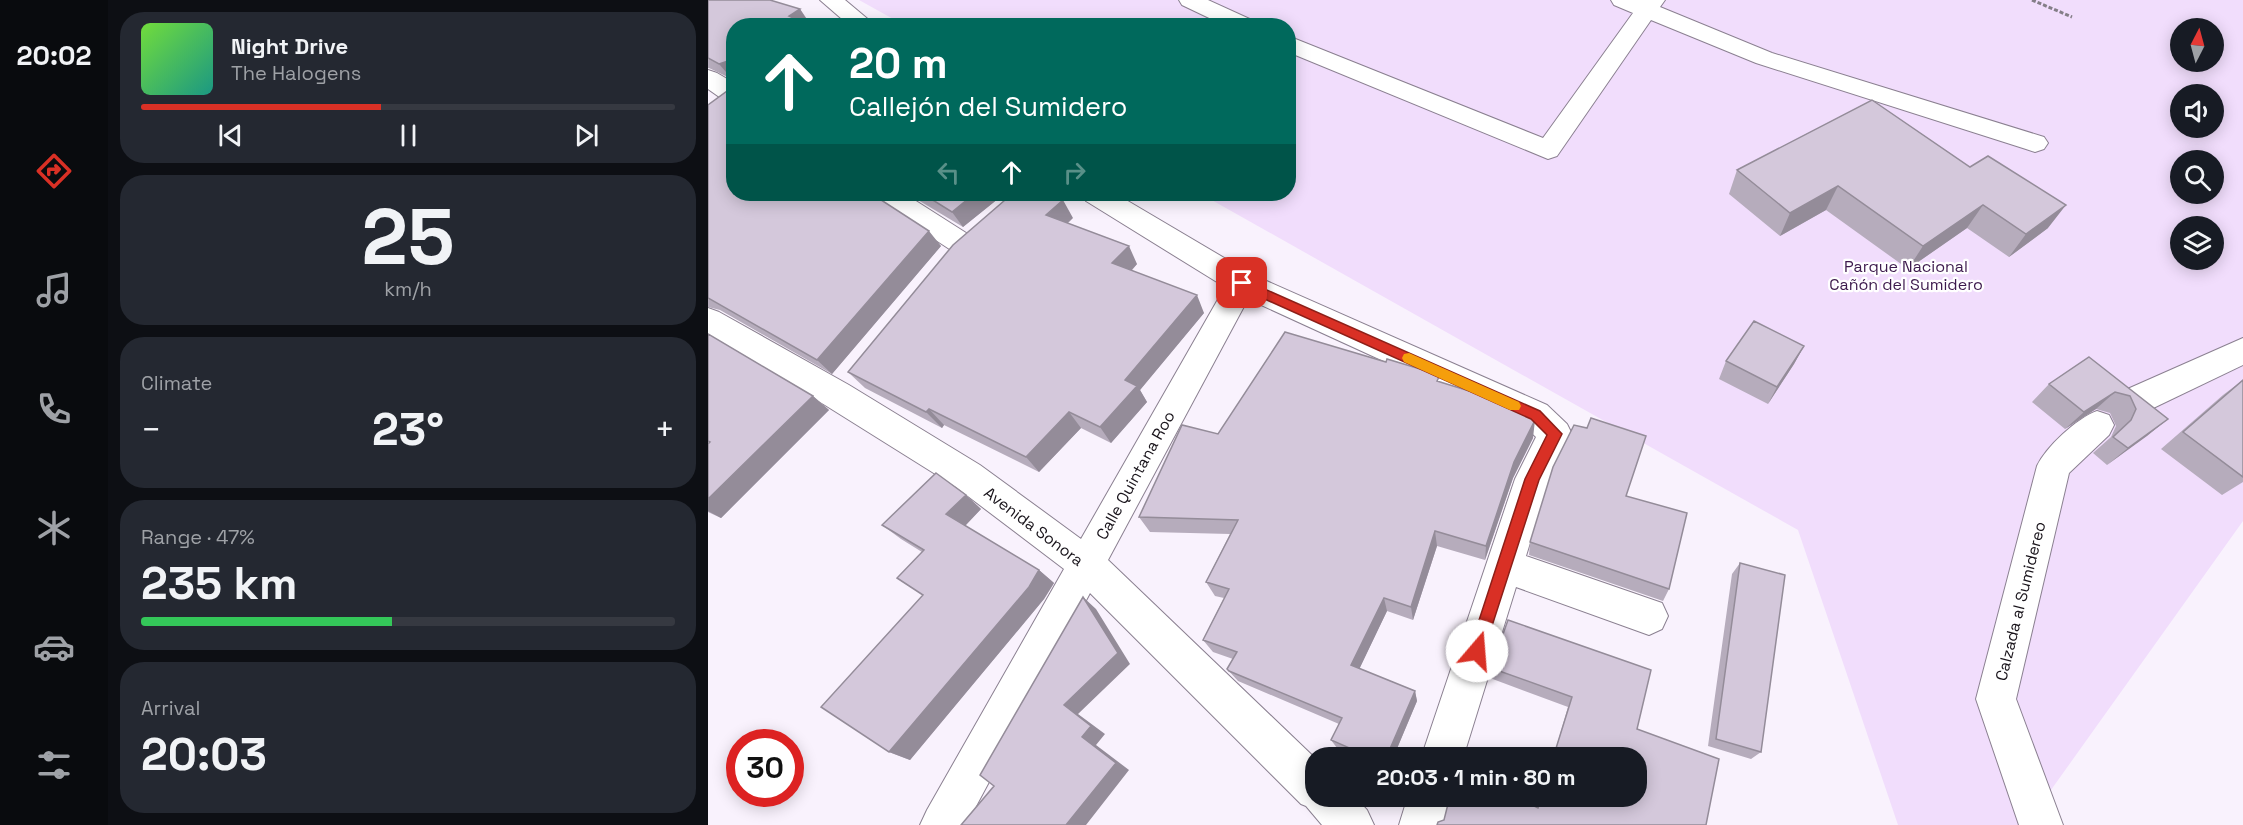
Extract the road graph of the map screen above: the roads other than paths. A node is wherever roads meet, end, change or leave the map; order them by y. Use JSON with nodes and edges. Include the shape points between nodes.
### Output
{"nodes":[{"id":1,"x":831,"y":0,"type":"edge"},
{"id":2,"x":1190,"y":0,"type":"edge"},
{"id":3,"x":1622,"y":0,"type":"edge"},
{"id":4,"x":1651,"y":5,"type":"edge"},
{"id":5,"x":1218,"y":13,"type":"edge"},
{"id":6,"x":855,"y":18,"type":"edge"},
{"id":7,"x":1296,"y":46,"type":"edge"},
{"id":8,"x":2035,"y":143,"type":"dead end"},
{"id":9,"x":897,"y":201,"type":"edge"},
{"id":10,"x":1107,"y":201,"type":"edge"},
{"id":11,"x":964,"y":245,"type":"edge"},
{"id":12,"x":1242,"y":283,"type":"junction"},
{"id":13,"x":708,"y":320,"type":"edge"},
{"id":14,"x":2243,"y":351,"type":"edge"},
{"id":15,"x":2136,"y":401,"type":"edge"},
{"id":16,"x":2097,"y":425,"type":"edge"},
{"id":17,"x":1086,"y":564,"type":"junction"},
{"id":18,"x":1504,"y":566,"type":"junction"},
{"id":19,"x":1649,"y":616,"type":"dead end"},
{"id":20,"x":1446,"y":747,"type":"edge"},
{"id":21,"x":1305,"y":778,"type":"edge"},
{"id":22,"x":1334,"y":807,"type":"edge"},
{"id":23,"x":1427,"y":807,"type":"edge"},
{"id":24,"x":942,"y":825,"type":"edge"},
{"id":25,"x":1352,"y":825,"type":"edge"},
{"id":26,"x":1421,"y":825,"type":"edge"},
{"id":27,"x":2041,"y":825,"type":"edge"}],
"edges":[{"from":1,"to":6,"type":"street"},
{"from":2,"to":5,"type":"street"},
{"from":3,"to":4,"type":"street"},
{"from":4,"to":7,"type":"street","via":[[1548,150]]},
{"from":4,"to":8,"type":"street","via":[[1764,58]]},
{"from":9,"to":11,"type":"street"},
{"from":10,"to":12,"type":"street"},
{"from":12,"to":17,"type":"street","name":"Calle Quintana Roo"},
{"from":12,"to":18,"type":"street","via":[[1535,415],[1555,434],[1532,479]]},
{"from":13,"to":17,"type":"street","name":"Avenida Sonora","via":[[845,386]]},
{"from":14,"to":15,"type":"street"},
{"from":16,"to":27,"type":"street","name":"Calzada al Sumidereo","via":[[2054,466],[1996,699]]},
{"from":17,"to":21,"type":"street","name":"Avenida Sonora"},
{"from":17,"to":24,"type":"street","name":"Calle Quintana Roo"},
{"from":18,"to":19,"type":"street"},
{"from":18,"to":20,"type":"street"},
{"from":22,"to":25,"type":"street"},
{"from":23,"to":26,"type":"street"}]}
